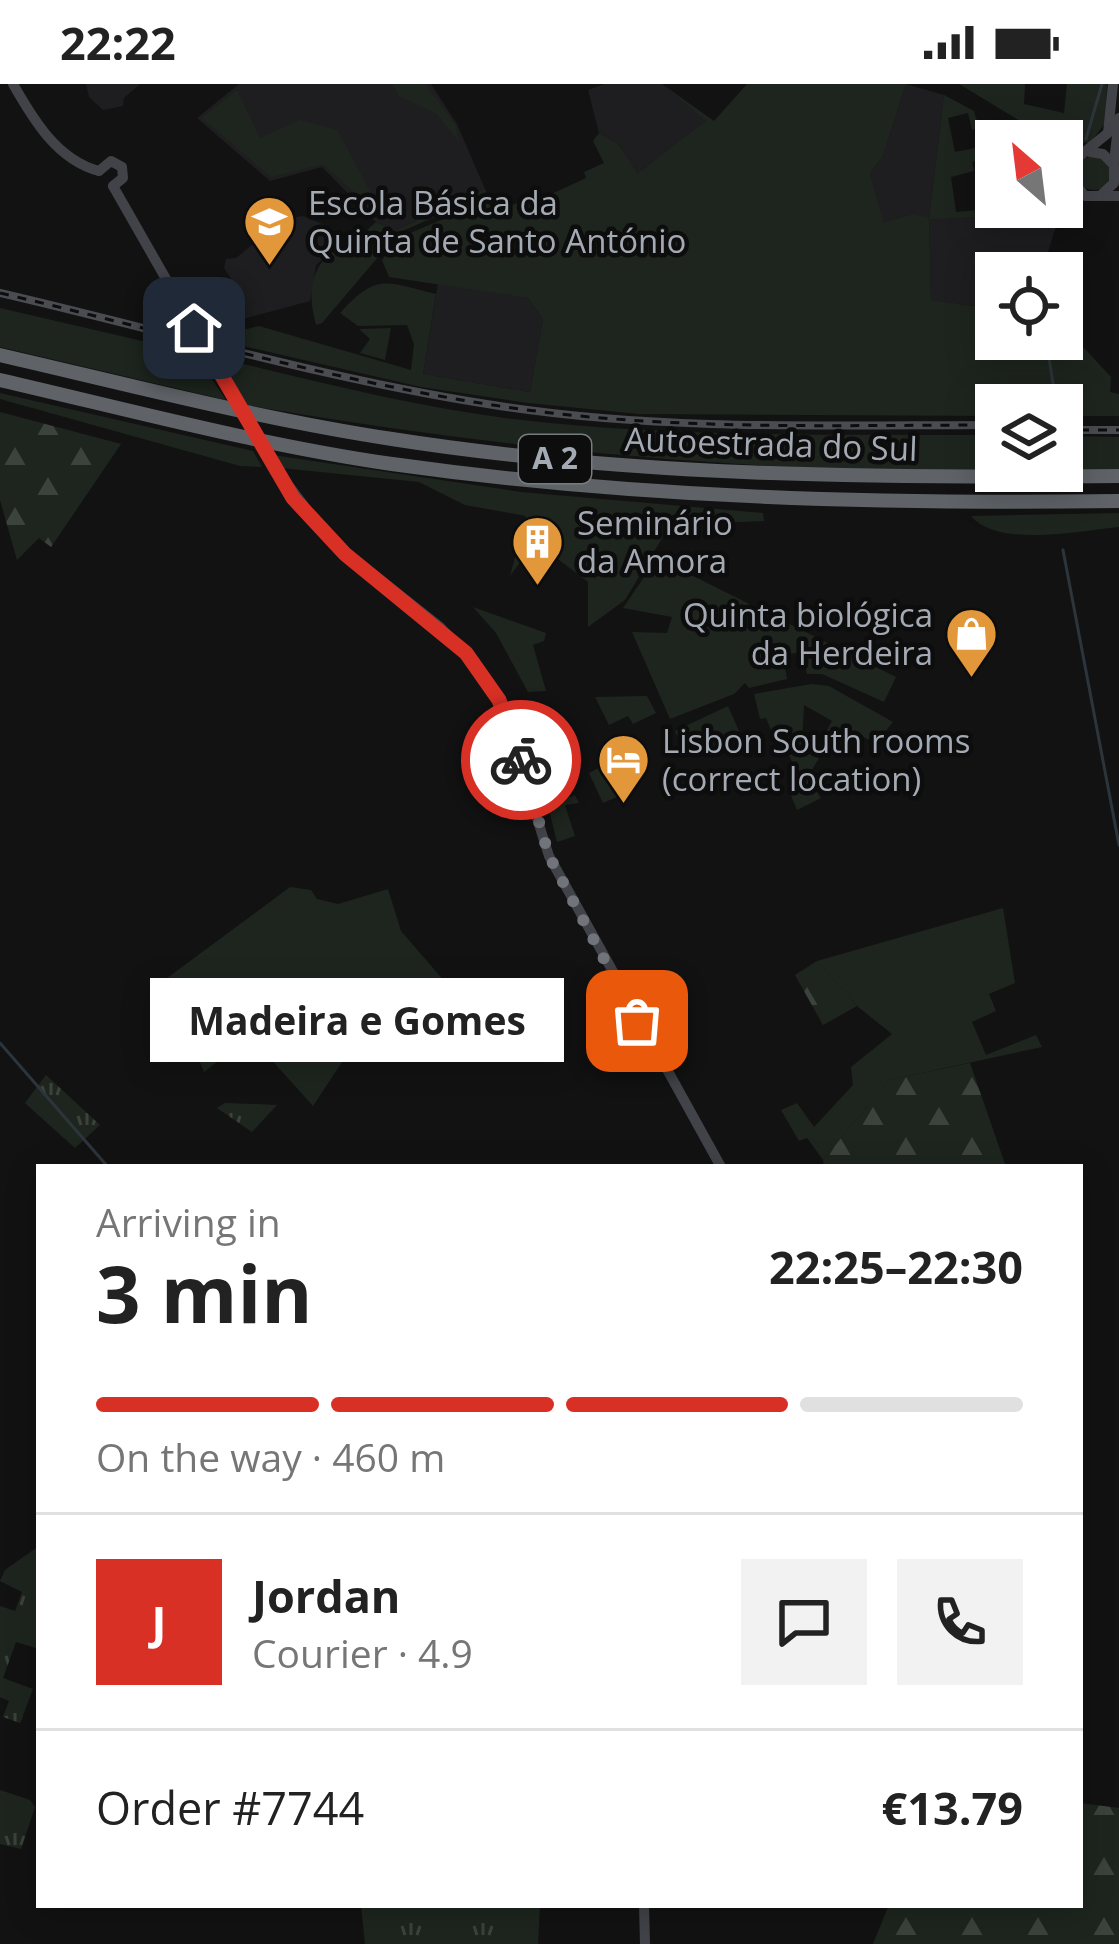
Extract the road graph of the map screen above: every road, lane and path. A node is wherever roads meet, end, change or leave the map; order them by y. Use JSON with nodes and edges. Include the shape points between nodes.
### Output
{"nodes":[{"id":1,"x":13,"y":84,"type":"edge"},
{"id":2,"x":1114,"y":84,"type":"edge"},
{"id":3,"x":1119,"y":113,"type":"edge"},
{"id":4,"x":1087,"y":152,"type":"junction"},
{"id":5,"x":99,"y":171,"type":"junction"},
{"id":6,"x":1116,"y":172,"type":"edge"},
{"id":7,"x":113,"y":186,"type":"junction"},
{"id":8,"x":1100,"y":196,"type":"junction"},
{"id":9,"x":1119,"y":196,"type":"edge"},
{"id":10,"x":0,"y":355,"type":"edge"},
{"id":11,"x":0,"y":380,"type":"edge"},
{"id":12,"x":1119,"y":476,"type":"edge"},
{"id":13,"x":1119,"y":501,"type":"edge"},
{"id":14,"x":720,"y":1164,"type":"edge"},
{"id":15,"x":644,"y":1908,"type":"edge"},
{"id":16,"x":645,"y":1944,"type":"edge"}],
"edges":[{"from":1,"to":5,"type":"main road","via":[[47,137]]},
{"from":2,"to":3,"type":"main road"},
{"from":2,"to":4,"type":"main road","via":[[1110,127]]},
{"from":3,"to":6,"type":"main road"},
{"from":4,"to":6,"type":"main road","via":[[1103,154]]},
{"from":4,"to":8,"type":"main road","via":[[1072,165],[1072,184]]},
{"from":5,"to":7,"type":"main road"},
{"from":5,"to":7,"type":"main road","via":[[106,162],[119,164],[123,178]]},
{"from":6,"to":8,"type":"main road"},
{"from":7,"to":14,"type":"main road","bridge":true,"via":[[268,458],[329,539],[440,627],[489,684],[549,856]]},
{"from":8,"to":9,"type":"main road"},
{"from":10,"to":12,"type":"highway","name":"Autoestrada do Sul","number":"A 2","via":[[392,439],[611,466],[824,479]]},
{"from":11,"to":13,"type":"highway","name":"Autoestrada do Sul","number":"A 2","via":[[388,463],[609,490],[823,503]]},
{"from":15,"to":16,"type":"main road"}]}
